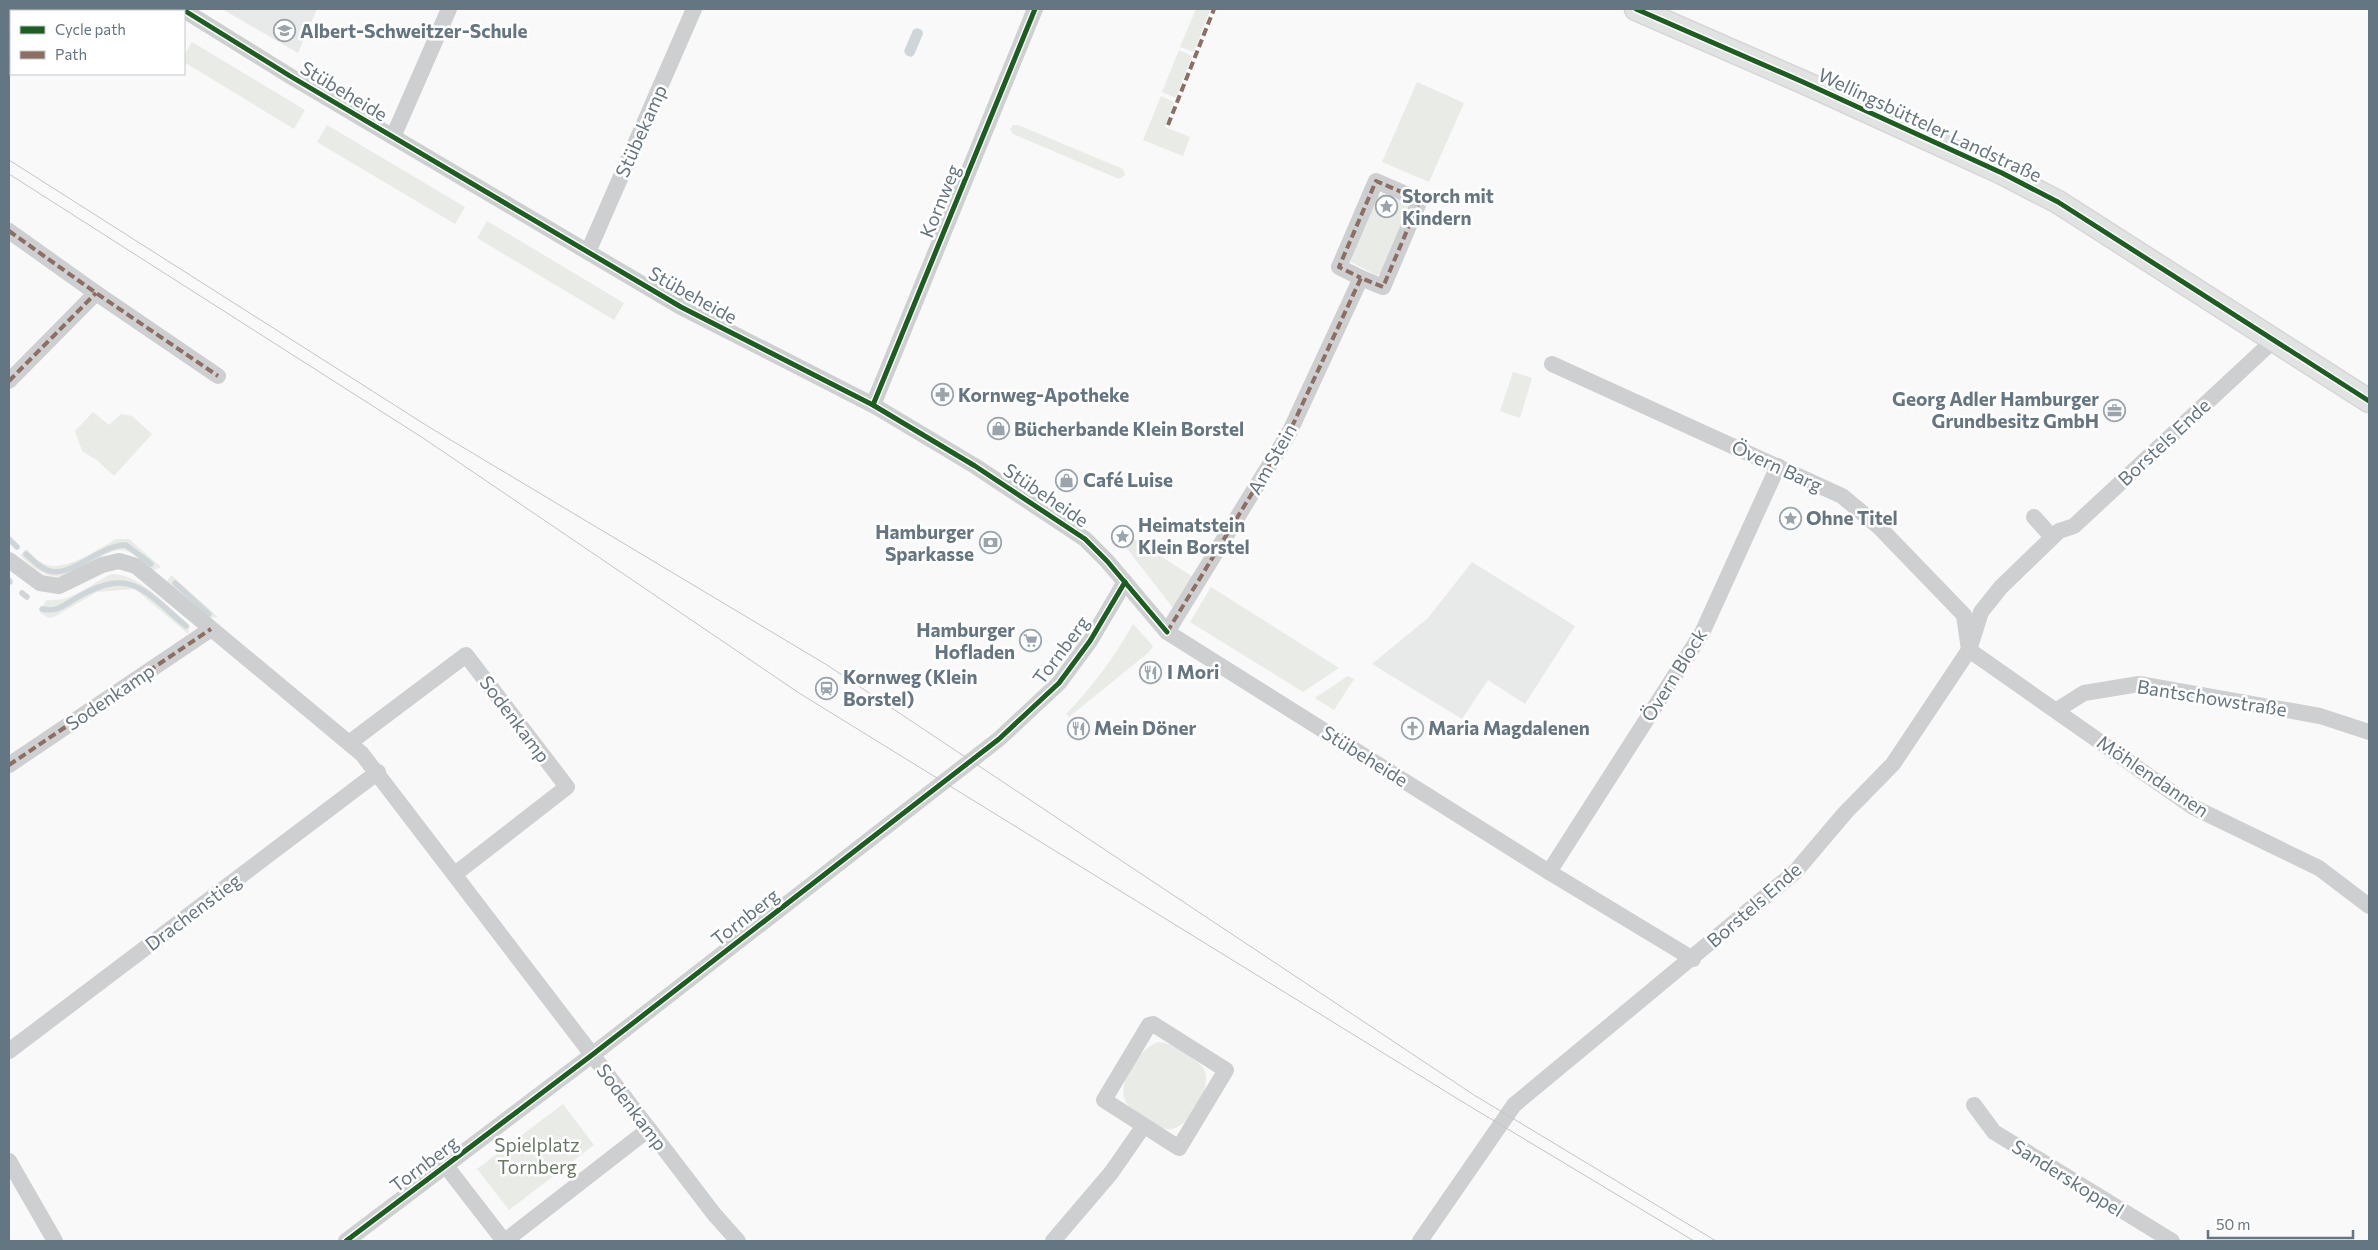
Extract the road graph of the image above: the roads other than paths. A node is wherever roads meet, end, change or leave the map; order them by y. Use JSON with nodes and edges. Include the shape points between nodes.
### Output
{"nodes":[{"id":1,"x":449,"y":9,"type":"edge"},
{"id":2,"x":694,"y":9,"type":"edge"},
{"id":3,"x":1035,"y":9,"type":"edge"},
{"id":4,"x":1636,"y":9,"type":"edge"},
{"id":5,"x":185,"y":11,"type":"edge"},
{"id":6,"x":393,"y":137,"type":"junction"},
{"id":7,"x":9,"y":231,"type":"edge"},
{"id":8,"x":588,"y":252,"type":"junction"},
{"id":9,"x":1361,"y":278,"type":"junction"},
{"id":10,"x":96,"y":293,"type":"junction"},
{"id":11,"x":2272,"y":341,"type":"junction"},
{"id":12,"x":1552,"y":364,"type":"dead end"},
{"id":13,"x":218,"y":376,"type":"dead end"},
{"id":14,"x":9,"y":381,"type":"edge"},
{"id":15,"x":2369,"y":401,"type":"edge"},
{"id":16,"x":873,"y":405,"type":"junction"},
{"id":17,"x":1778,"y":466,"type":"junction"},
{"id":18,"x":2034,"y":517,"type":"dead end"},
{"id":19,"x":2052,"y":537,"type":"junction"},
{"id":20,"x":9,"y":560,"type":"edge"},
{"id":21,"x":1125,"y":582,"type":"junction"},
{"id":22,"x":211,"y":629,"type":"junction"},
{"id":23,"x":1167,"y":632,"type":"junction"},
{"id":24,"x":1969,"y":650,"type":"junction"},
{"id":25,"x":2057,"y":710,"type":"junction"},
{"id":26,"x":2369,"y":732,"type":"edge"},
{"id":27,"x":349,"y":743,"type":"junction"},
{"id":28,"x":9,"y":765,"type":"edge"},
{"id":29,"x":378,"y":772,"type":"junction"},
{"id":30,"x":1549,"y":872,"type":"junction"},
{"id":31,"x":455,"y":874,"type":"junction"},
{"id":32,"x":2369,"y":906,"type":"edge"},
{"id":33,"x":1693,"y":959,"type":"junction"},
{"id":34,"x":9,"y":1051,"type":"edge"},
{"id":35,"x":592,"y":1054,"type":"junction"},
{"id":36,"x":1974,"y":1105,"type":"dead end"},
{"id":37,"x":1143,"y":1127,"type":"junction"},
{"id":38,"x":649,"y":1129,"type":"junction"},
{"id":39,"x":9,"y":1161,"type":"edge"},
{"id":40,"x":446,"y":1166,"type":"junction"},
{"id":41,"x":55,"y":1241,"type":"edge"},
{"id":42,"x":346,"y":1241,"type":"edge"},
{"id":43,"x":504,"y":1241,"type":"edge"},
{"id":44,"x":738,"y":1241,"type":"edge"},
{"id":45,"x":1053,"y":1241,"type":"edge"},
{"id":46,"x":1420,"y":1241,"type":"edge"},
{"id":47,"x":2172,"y":1241,"type":"edge"}],
"edges":[{"from":1,"to":6,"type":"street"},
{"from":2,"to":8,"type":"street","name":"Stübekamp"},
{"from":3,"to":16,"type":"street","name":"Kornweg"},
{"from":4,"to":11,"type":"main road","name":"Wellingsbütteler Landstraße","via":[[1803,82],[2058,202]]},
{"from":5,"to":6,"type":"street","name":"Stübeheide"},
{"from":6,"to":8,"type":"street","name":"Stübeheide"},
{"from":7,"to":10,"type":"street"},
{"from":8,"to":16,"type":"street","name":"Stübeheide","via":[[688,311]]},
{"from":9,"to":9,"type":"street","via":[[1383,287],[1420,200],[1376,181],[1339,267]]},
{"from":9,"to":23,"type":"street","name":"Am Stein","via":[[1289,433]]},
{"from":10,"to":13,"type":"street"},
{"from":10,"to":14,"type":"street"},
{"from":11,"to":15,"type":"main road","name":"Wellingsbütteler Landstraße"},
{"from":11,"to":19,"type":"street","name":"Borstels Ende","via":[[2074,526],[2059,530]]},
{"from":12,"to":17,"type":"street","name":"Övern Barg"},
{"from":16,"to":21,"type":"street","name":"Stübeheide","via":[[975,466],[1085,539]]},
{"from":17,"to":24,"type":"street","name":"Övern Barg","via":[[1842,496],[1878,526],[1964,616]]},
{"from":17,"to":30,"type":"street","name":"Övern Block","via":[[1702,633]]},
{"from":18,"to":19,"type":"street"},
{"from":19,"to":24,"type":"street","name":"Borstels Ende","via":[[2000,587],[1981,612]]},
{"from":20,"to":22,"type":"street","name":"Sodenkamp","via":[[40,583],[59,586],[119,560],[136,566]]},
{"from":21,"to":23,"type":"street","name":"Stübeheide"},
{"from":21,"to":35,"type":"street","name":"Tornberg","via":[[1090,641],[1059,683],[999,738]]},
{"from":22,"to":27,"type":"street","name":"Sodenkamp"},
{"from":22,"to":28,"type":"street","name":"Sodenkamp"},
{"from":23,"to":30,"type":"street","name":"Stübeheide"},
{"from":24,"to":25,"type":"street","name":"Möhlendannen"},
{"from":24,"to":33,"type":"street","name":"Borstels Ende","via":[[1892,764],[1795,872]]},
{"from":25,"to":26,"type":"street","name":"Bantschowstraße","via":[[2084,693],[2139,684],[2320,716]]},
{"from":25,"to":32,"type":"street","name":"Möhlendannen","via":[[2193,807],[2319,868]]},
{"from":27,"to":29,"type":"street","name":"Sodenkamp"},
{"from":27,"to":31,"type":"street","name":"Sodenkamp","via":[[466,655],[567,787]]},
{"from":29,"to":31,"type":"street","name":"Sodenkamp"},
{"from":29,"to":34,"type":"street","name":"Drachenstieg"},
{"from":30,"to":33,"type":"street","name":"Stübeheide"},
{"from":31,"to":35,"type":"street","name":"Sodenkamp"},
{"from":33,"to":46,"type":"street","name":"Borstels Ende","via":[[1514,1105]]},
{"from":35,"to":38,"type":"street","name":"Sodenkamp"},
{"from":35,"to":40,"type":"street","name":"Tornberg"},
{"from":36,"to":47,"type":"street","name":"Sanderskoppel","via":[[1994,1132]]},
{"from":37,"to":37,"type":"street","via":[[1180,1148],[1226,1071],[1152,1024],[1104,1100]]},
{"from":37,"to":45,"type":"street","via":[[1111,1173]]},
{"from":38,"to":43,"type":"street"},
{"from":38,"to":44,"type":"street","name":"Sodenkamp"},
{"from":39,"to":41,"type":"street"},
{"from":40,"to":42,"type":"street","name":"Tornberg"},
{"from":40,"to":43,"type":"street"}]}
